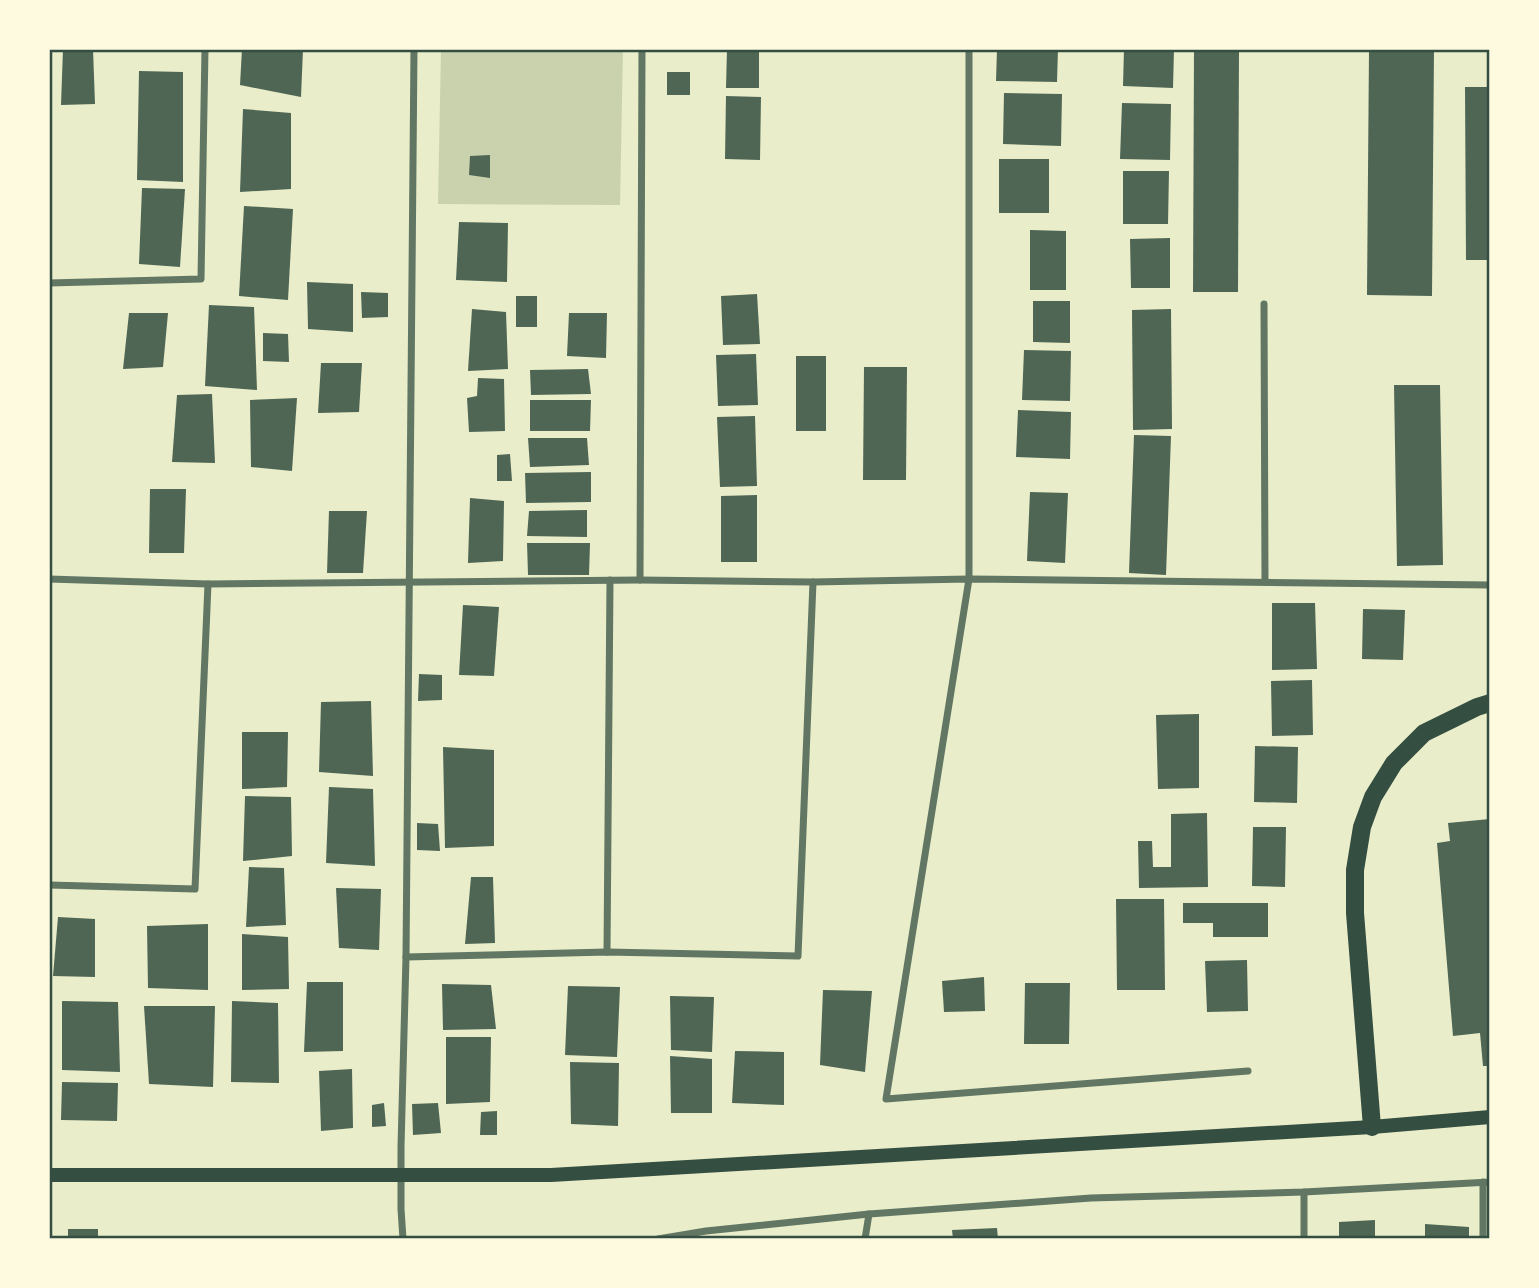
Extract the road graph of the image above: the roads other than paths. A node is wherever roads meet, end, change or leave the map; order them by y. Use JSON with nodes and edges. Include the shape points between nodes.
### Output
{"nodes":[{"id":1,"x":205,"y":49,"type":"edge"},
{"id":2,"x":414,"y":49,"type":"edge"},
{"id":3,"x":642,"y":49,"type":"edge"},
{"id":4,"x":969,"y":49,"type":"edge"},
{"id":5,"x":49,"y":284,"type":"edge"},
{"id":6,"x":1264,"y":304,"type":"dead end"},
{"id":7,"x":49,"y":579,"type":"edge"},
{"id":8,"x":969,"y":579,"type":"junction"},
{"id":9,"x":610,"y":580,"type":"junction"},
{"id":10,"x":640,"y":580,"type":"junction"},
{"id":11,"x":410,"y":582,"type":"junction"},
{"id":12,"x":813,"y":582,"type":"junction"},
{"id":13,"x":1265,"y":582,"type":"junction"},
{"id":14,"x":208,"y":584,"type":"junction"},
{"id":15,"x":1490,"y":585,"type":"edge"},
{"id":16,"x":1490,"y":703,"type":"edge"},
{"id":17,"x":49,"y":885,"type":"edge"},
{"id":18,"x":607,"y":952,"type":"junction"},
{"id":19,"x":406,"y":957,"type":"junction"},
{"id":20,"x":1248,"y":1071,"type":"dead end"},
{"id":21,"x":1490,"y":1117,"type":"edge"},
{"id":22,"x":1372,"y":1127,"type":"junction"},
{"id":23,"x":49,"y":1175,"type":"edge"},
{"id":24,"x":401,"y":1176,"type":"junction"},
{"id":25,"x":1487,"y":1182,"type":"edge"},
{"id":26,"x":1304,"y":1192,"type":"junction"},
{"id":27,"x":869,"y":1214,"type":"junction"},
{"id":28,"x":403,"y":1239,"type":"edge"},
{"id":29,"x":658,"y":1239,"type":"edge"},
{"id":30,"x":865,"y":1239,"type":"edge"},
{"id":31,"x":1304,"y":1239,"type":"edge"},
{"id":32,"x":1483,"y":1239,"type":"edge"}],
"edges":[{"from":1,"to":5,"type":"street","via":[[201,279]]},
{"from":2,"to":11,"type":"street"},
{"from":3,"to":10,"type":"street"},
{"from":4,"to":8,"type":"street"},
{"from":6,"to":13,"type":"street"},
{"from":7,"to":14,"type":"street"},
{"from":8,"to":12,"type":"street"},
{"from":8,"to":13,"type":"street"},
{"from":8,"to":20,"type":"street","via":[[886,1098]]},
{"from":9,"to":10,"type":"street"},
{"from":9,"to":11,"type":"street"},
{"from":9,"to":18,"type":"street"},
{"from":10,"to":12,"type":"street"},
{"from":11,"to":14,"type":"street"},
{"from":11,"to":19,"type":"street"},
{"from":12,"to":18,"type":"street","via":[[798,956]]},
{"from":13,"to":15,"type":"street"},
{"from":14,"to":17,"type":"street","via":[[195,889]]},
{"from":16,"to":22,"type":"main road","via":[[1424,733],[1394,763],[1373,797],[1362,827],[1356,913]]},
{"from":18,"to":19,"type":"street"},
{"from":19,"to":24,"type":"street"},
{"from":21,"to":22,"type":"main road"},
{"from":22,"to":24,"type":"main road","via":[[551,1175]]},
{"from":23,"to":24,"type":"main road"},
{"from":24,"to":28,"type":"street"},
{"from":25,"to":26,"type":"street"},
{"from":25,"to":32,"type":"street"},
{"from":26,"to":27,"type":"street","via":[[1091,1198]]},
{"from":26,"to":31,"type":"street"},
{"from":27,"to":29,"type":"street"},
{"from":27,"to":30,"type":"street"}]}
